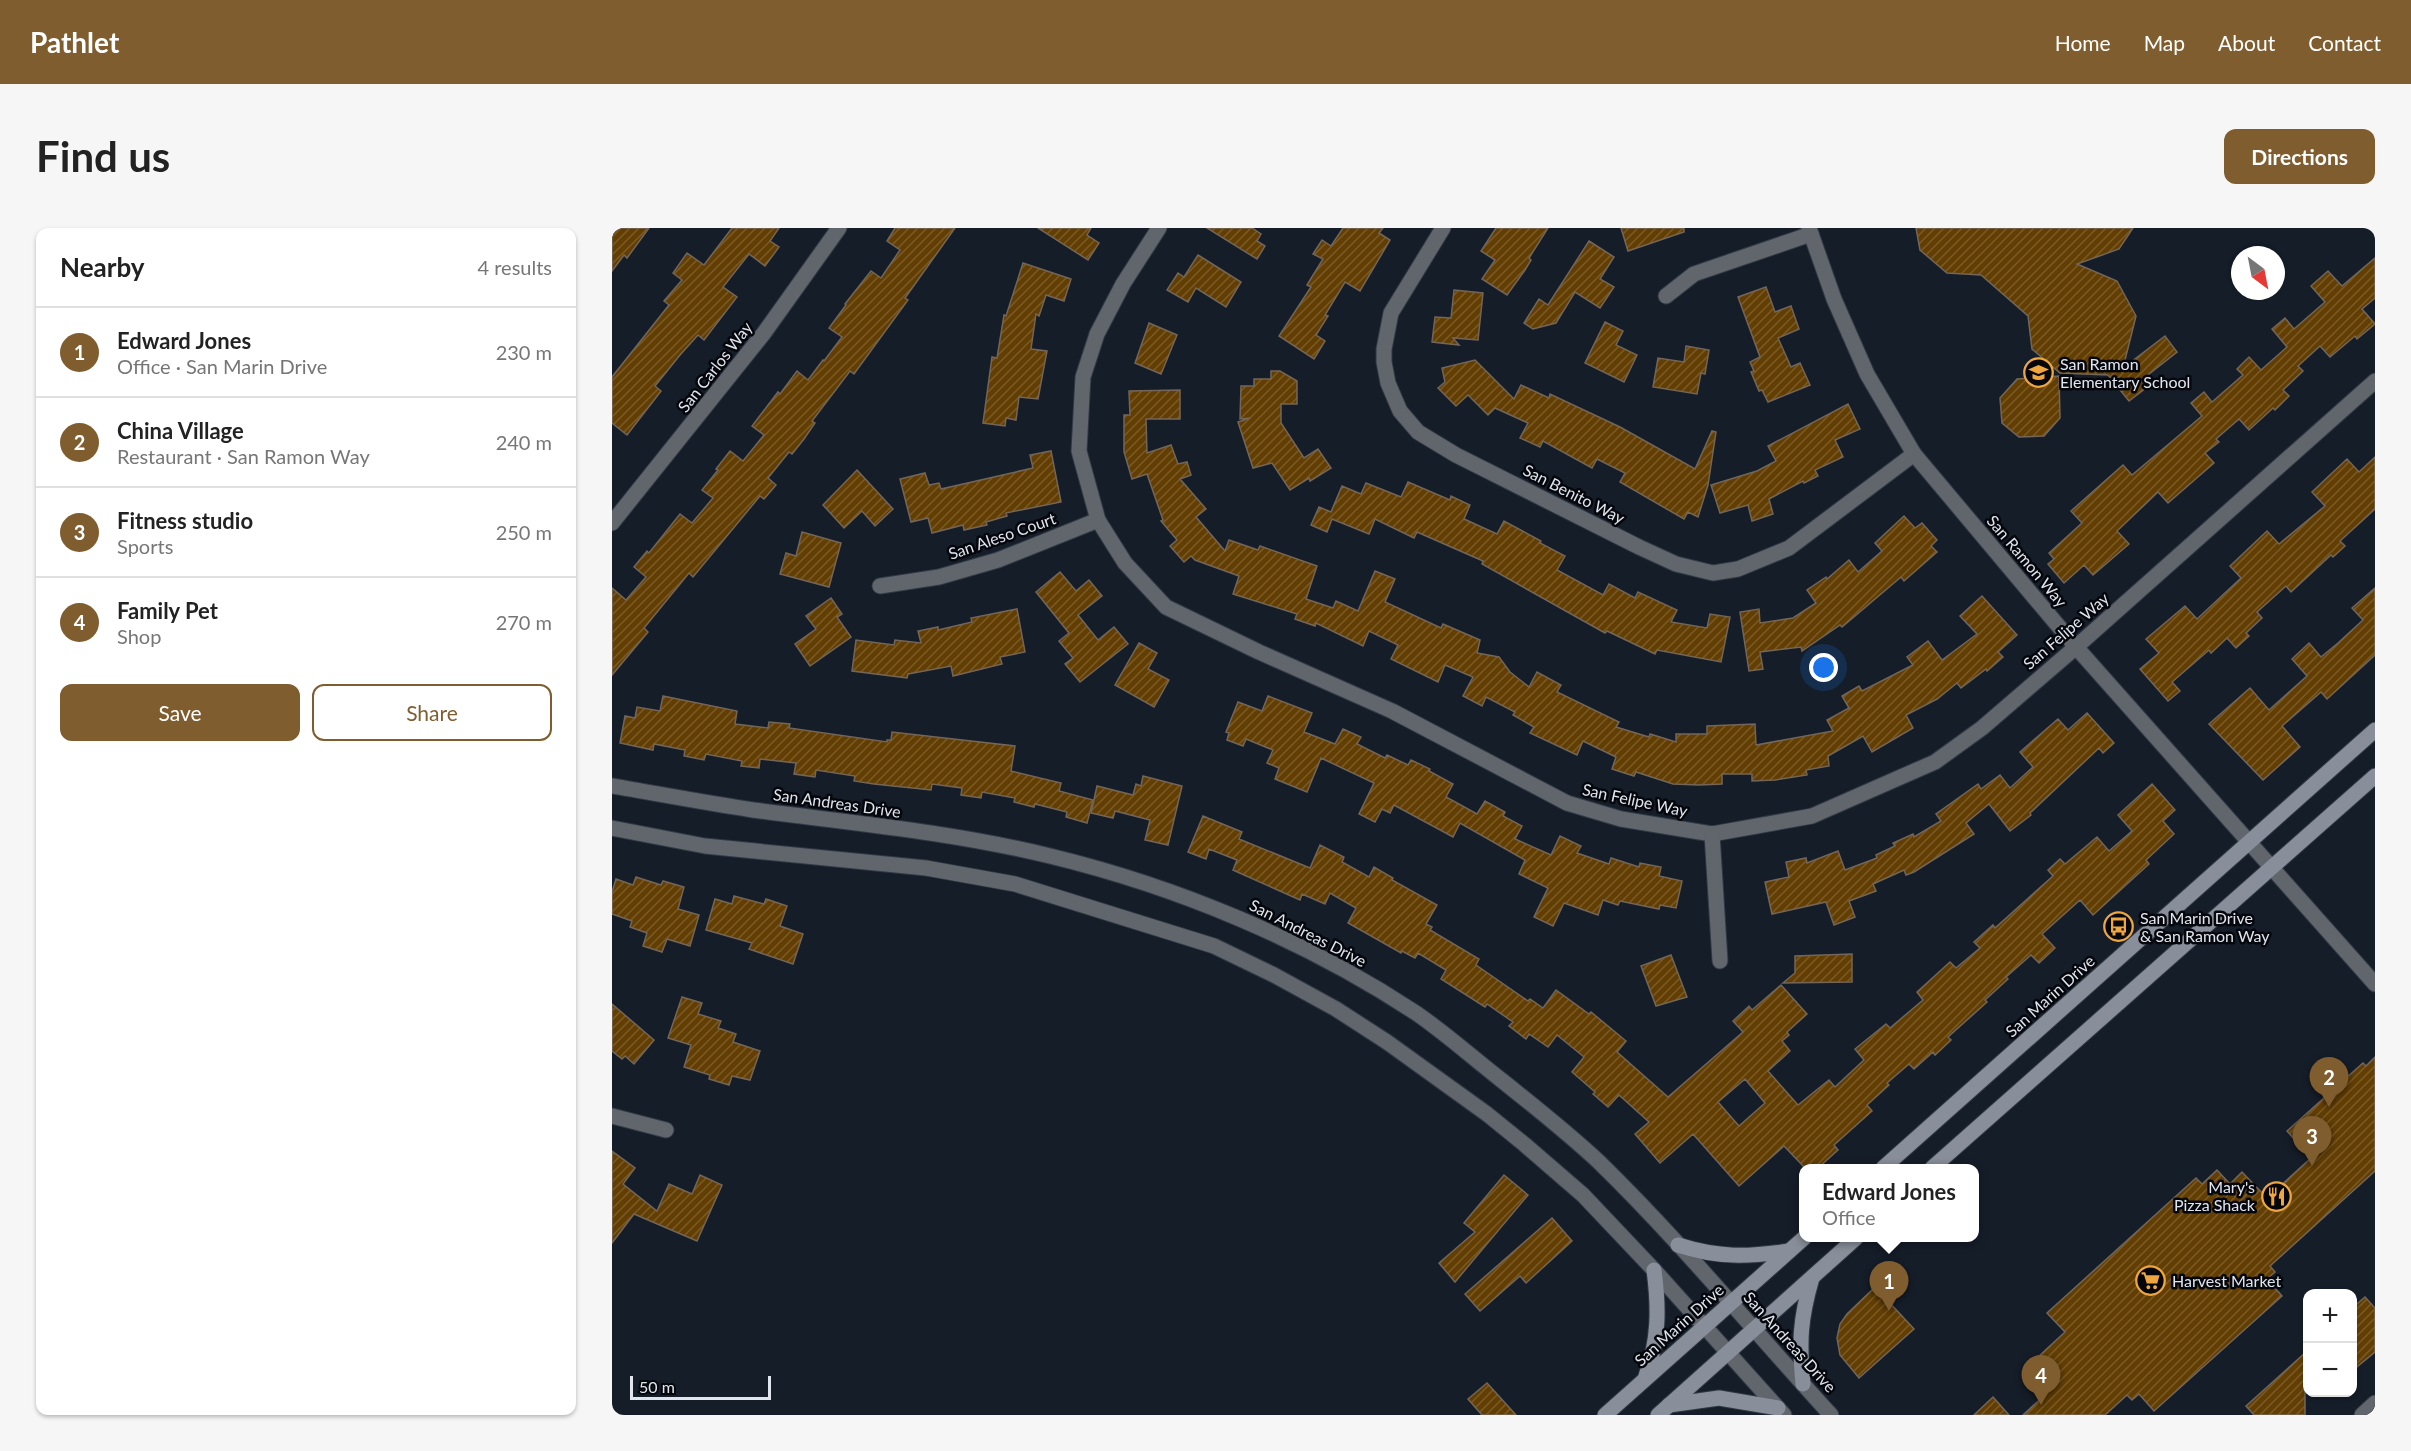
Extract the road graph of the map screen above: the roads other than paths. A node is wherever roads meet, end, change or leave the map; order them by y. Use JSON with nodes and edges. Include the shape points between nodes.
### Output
{"nodes":[{"id":1,"x":839,"y":228,"type":"edge"},
{"id":2,"x":1159,"y":228,"type":"edge"},
{"id":3,"x":1443,"y":228,"type":"edge"},
{"id":4,"x":1810,"y":231,"type":"edge"},
{"id":5,"x":1666,"y":296,"type":"dead end"},
{"id":6,"x":2375,"y":381,"type":"edge"},
{"id":7,"x":1914,"y":454,"type":"junction"},
{"id":8,"x":1098,"y":520,"type":"junction"},
{"id":9,"x":612,"y":523,"type":"edge"},
{"id":10,"x":880,"y":586,"type":"dead end"},
{"id":11,"x":2076,"y":647,"type":"junction"},
{"id":12,"x":2375,"y":730,"type":"edge"},
{"id":13,"x":2375,"y":776,"type":"edge"},
{"id":14,"x":612,"y":786,"type":"edge"},
{"id":15,"x":612,"y":828,"type":"edge"},
{"id":16,"x":1712,"y":834,"type":"junction"},
{"id":17,"x":2248,"y":842,"type":"junction"},
{"id":18,"x":2272,"y":868,"type":"junction"},
{"id":19,"x":1720,"y":961,"type":"dead end"},
{"id":20,"x":2375,"y":984,"type":"edge"},
{"id":21,"x":612,"y":1116,"type":"edge"},
{"id":22,"x":666,"y":1130,"type":"dead end"},
{"id":23,"x":1886,"y":1164,"type":"edge"},
{"id":24,"x":1937,"y":1164,"type":"edge"},
{"id":25,"x":1799,"y":1242,"type":"edge"},
{"id":26,"x":1852,"y":1242,"type":"edge"},
{"id":27,"x":1678,"y":1245,"type":"junction"},
{"id":28,"x":1789,"y":1251,"type":"junction"},
{"id":29,"x":1654,"y":1270,"type":"junction"},
{"id":30,"x":1813,"y":1277,"type":"junction"},
{"id":31,"x":1730,"y":1303,"type":"junction"},
{"id":32,"x":1705,"y":1326,"type":"junction"},
{"id":33,"x":1754,"y":1330,"type":"junction"},
{"id":34,"x":1729,"y":1352,"type":"junction"},
{"id":35,"x":1646,"y":1378,"type":"junction"},
{"id":36,"x":1803,"y":1384,"type":"junction"},
{"id":37,"x":2375,"y":1403,"type":"edge"},
{"id":38,"x":1663,"y":1410,"type":"edge"},
{"id":39,"x":1781,"y":1411,"type":"edge"},
{"id":40,"x":1605,"y":1415,"type":"edge"},
{"id":41,"x":1831,"y":1415,"type":"edge"},
{"id":42,"x":2362,"y":1415,"type":"edge"}],
"edges":[{"from":1,"to":9,"type":"street","name":"San Carlos Way","via":[[764,333]]},
{"from":2,"to":8,"type":"street","name":"San Felipe Way","via":[[1097,333],[1083,377],[1079,451]]},
{"from":3,"to":7,"type":"street","name":"San Benito Way","via":[[1391,313],[1384,362],[1400,411],[1418,432],[1456,455],[1676,564],[1713,573],[1738,569],[1788,548]]},
{"from":4,"to":5,"type":"street","via":[[1694,274]]},
{"from":4,"to":7,"type":"street","name":"San Ramon Way","via":[[1867,374]]},
{"from":6,"to":11,"type":"street","name":"San Felipe Way"},
{"from":7,"to":11,"type":"street","name":"San Ramon Way"},
{"from":8,"to":10,"type":"street","name":"San Aleso Court","via":[[998,560],[939,577]]},
{"from":8,"to":16,"type":"street","name":"San Felipe Way","via":[[1125,563],[1166,607],[1392,711],[1567,803],[1621,819]]},
{"from":11,"to":16,"type":"street","name":"San Felipe Way","via":[[1982,728],[1935,762],[1812,816]]},
{"from":11,"to":17,"type":"street","name":"San Ramon Way"},
{"from":12,"to":17,"type":"main road","name":"San Marin Drive"},
{"from":13,"to":18,"type":"main road"},
{"from":14,"to":27,"type":"street","name":"San Andreas Drive","via":[[977,840],[1094,868],[1230,914],[1365,981],[1419,1015],[1581,1147]]},
{"from":15,"to":29,"type":"street","via":[[705,846],[926,868],[1015,884],[1214,946],[1336,1009],[1487,1114],[1583,1196]]},
{"from":16,"to":19,"type":"street"},
{"from":17,"to":18,"type":"street","name":"San Ramon Way"},
{"from":17,"to":23,"type":"main road","name":"San Marin Drive"},
{"from":18,"to":20,"type":"street","name":"San Ramon Way"},
{"from":18,"to":24,"type":"main road"},
{"from":21,"to":22,"type":"street"},
{"from":25,"to":28,"type":"main road","name":"San Marin Drive"},
{"from":26,"to":30,"type":"main road"},
{"from":27,"to":28,"type":"main road","via":[[1725,1256]]},
{"from":27,"to":31,"type":"street","name":"San Andreas Drive"},
{"from":28,"to":31,"type":"main road","name":"San Marin Drive"},
{"from":29,"to":32,"type":"street"},
{"from":29,"to":35,"type":"main road","via":[[1659,1321]]},
{"from":30,"to":33,"type":"main road"},
{"from":30,"to":36,"type":"main road","via":[[1800,1327]]},
{"from":31,"to":32,"type":"main road","name":"San Marin Drive"},
{"from":31,"to":33,"type":"street","name":"San Andreas Drive"},
{"from":32,"to":34,"type":"street"},
{"from":32,"to":35,"type":"main road","name":"San Marin Drive"},
{"from":33,"to":34,"type":"main road"},
{"from":33,"to":36,"type":"street","name":"San Andreas Drive"},
{"from":34,"to":38,"type":"main road"},
{"from":34,"to":39,"type":"street"},
{"from":35,"to":40,"type":"main road","name":"San Marin Drive"},
{"from":36,"to":41,"type":"street","name":"San Andreas Drive"},
{"from":37,"to":42,"type":"street"},
{"from":38,"to":39,"type":"main road","via":[[1719,1398]]}]}
